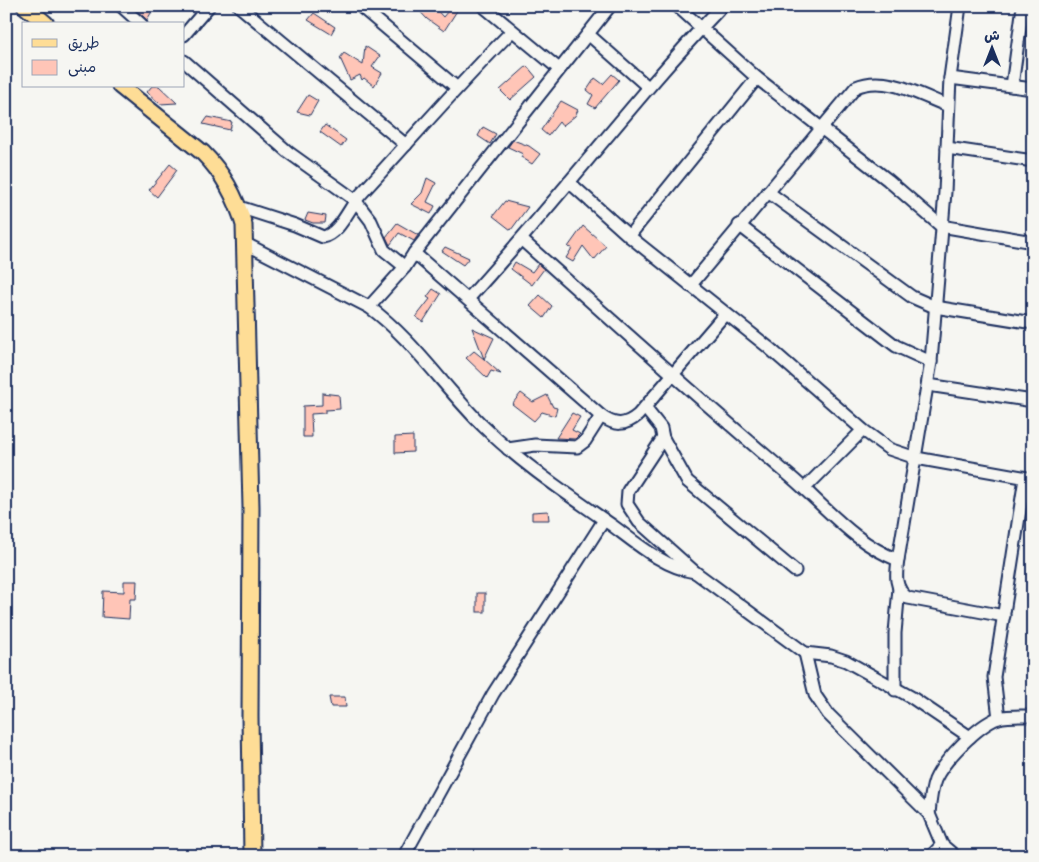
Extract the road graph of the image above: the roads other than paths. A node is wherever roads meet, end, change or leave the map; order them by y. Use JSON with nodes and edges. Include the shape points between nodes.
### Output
{"nodes":[{"id":1,"x":25,"y":6,"type":"edge"},
{"id":2,"x":121,"y":6,"type":"edge"},
{"id":3,"x":209,"y":6,"type":"edge"},
{"id":4,"x":239,"y":6,"type":"edge"},
{"id":5,"x":360,"y":6,"type":"edge"},
{"id":6,"x":483,"y":6,"type":"edge"},
{"id":7,"x":610,"y":6,"type":"edge"},
{"id":8,"x":677,"y":6,"type":"edge"},
{"id":9,"x":722,"y":6,"type":"edge"},
{"id":10,"x":960,"y":6,"type":"edge"},
{"id":11,"x":1023,"y":6,"type":"edge"},
{"id":12,"x":44,"y":22,"type":"edge"},
{"id":13,"x":139,"y":22,"type":"edge"},
{"id":14,"x":701,"y":28,"type":"junction"},
{"id":15,"x":512,"y":31,"type":"junction"},
{"id":16,"x":185,"y":34,"type":"edge"},
{"id":17,"x":588,"y":34,"type":"junction"},
{"id":18,"x":185,"y":62,"type":"edge"},
{"id":19,"x":559,"y":69,"type":"junction"},
{"id":20,"x":757,"y":78,"type":"junction"},
{"id":21,"x":950,"y":78,"type":"junction"},
{"id":22,"x":1012,"y":86,"type":"junction"},
{"id":23,"x":456,"y":87,"type":"junction"},
{"id":24,"x":648,"y":87,"type":"junction"},
{"id":25,"x":128,"y":89,"type":"edge"},
{"id":26,"x":1033,"y":89,"type":"edge"},
{"id":27,"x":948,"y":106,"type":"junction"},
{"id":28,"x":822,"y":128,"type":"junction"},
{"id":29,"x":406,"y":145,"type":"junction"},
{"id":30,"x":948,"y":148,"type":"junction"},
{"id":31,"x":1033,"y":161,"type":"edge"},
{"id":32,"x":568,"y":182,"type":"junction"},
{"id":33,"x":768,"y":192,"type":"junction"},
{"id":34,"x":355,"y":200,"type":"junction"},
{"id":35,"x":239,"y":208,"type":"junction"},
{"id":36,"x":739,"y":225,"type":"junction"},
{"id":37,"x":941,"y":226,"type":"junction"},
{"id":38,"x":629,"y":236,"type":"junction"},
{"id":39,"x":522,"y":240,"type":"junction"},
{"id":40,"x":1033,"y":242,"type":"edge"},
{"id":41,"x":246,"y":244,"type":"junction"},
{"id":42,"x":414,"y":253,"type":"junction"},
{"id":43,"x":404,"y":267,"type":"junction"},
{"id":44,"x":690,"y":286,"type":"junction"},
{"id":45,"x":468,"y":299,"type":"junction"},
{"id":46,"x":369,"y":306,"type":"junction"},
{"id":47,"x":935,"y":307,"type":"junction"},
{"id":48,"x":726,"y":314,"type":"junction"},
{"id":49,"x":1033,"y":323,"type":"edge"},
{"id":50,"x":931,"y":362,"type":"junction"},
{"id":51,"x":671,"y":375,"type":"junction"},
{"id":52,"x":928,"y":385,"type":"junction"},
{"id":53,"x":1033,"y":401,"type":"edge"},
{"id":54,"x":645,"y":408,"type":"junction"},
{"id":55,"x":601,"y":416,"type":"junction"},
{"id":56,"x":863,"y":430,"type":"junction"},
{"id":57,"x":663,"y":438,"type":"junction"},
{"id":58,"x":508,"y":449,"type":"junction"},
{"id":59,"x":916,"y":458,"type":"junction"},
{"id":60,"x":1029,"y":479,"type":"edge"},
{"id":61,"x":804,"y":488,"type":"junction"},
{"id":62,"x":604,"y":520,"type":"junction"},
{"id":63,"x":898,"y":560,"type":"junction"},
{"id":64,"x":796,"y":571,"type":"dead end"},
{"id":65,"x":695,"y":572,"type":"junction"},
{"id":66,"x":899,"y":588,"type":"junction"},
{"id":67,"x":1004,"y":616,"type":"junction"},
{"id":68,"x":805,"y":653,"type":"junction"},
{"id":69,"x":895,"y":690,"type":"junction"},
{"id":70,"x":1033,"y":716,"type":"edge"},
{"id":71,"x":999,"y":718,"type":"junction"},
{"id":72,"x":970,"y":738,"type":"junction"},
{"id":73,"x":929,"y":814,"type":"junction"},
{"id":74,"x":942,"y":845,"type":"junction"},
{"id":75,"x":252,"y":856,"type":"edge"},
{"id":76,"x":404,"y":856,"type":"edge"},
{"id":77,"x":931,"y":856,"type":"edge"},
{"id":78,"x":955,"y":856,"type":"edge"}],
"edges":[{"from":1,"to":12,"type":"main road"},
{"from":2,"to":13,"type":"street"},
{"from":3,"to":16,"type":"street"},
{"from":4,"to":29,"type":"street"},
{"from":5,"to":23,"type":"street"},
{"from":6,"to":15,"type":"street"},
{"from":7,"to":17,"type":"street"},
{"from":8,"to":14,"type":"street"},
{"from":9,"to":14,"type":"street"},
{"from":10,"to":21,"type":"street"},
{"from":11,"to":22,"type":"street"},
{"from":14,"to":20,"type":"street"},
{"from":14,"to":24,"type":"street"},
{"from":15,"to":19,"type":"street"},
{"from":15,"to":23,"type":"street"},
{"from":17,"to":19,"type":"street"},
{"from":17,"to":24,"type":"street"},
{"from":18,"to":34,"type":"street","via":[[288,152]]},
{"from":19,"to":42,"type":"street"},
{"from":20,"to":28,"type":"street"},
{"from":20,"to":38,"type":"street"},
{"from":21,"to":22,"type":"street"},
{"from":21,"to":27,"type":"street"},
{"from":22,"to":26,"type":"street"},
{"from":23,"to":29,"type":"street"},
{"from":24,"to":32,"type":"street"},
{"from":25,"to":35,"type":"main road","via":[[209,160],[227,183]]},
{"from":27,"to":28,"type":"street","via":[[889,84],[877,81],[864,83],[847,96]]},
{"from":27,"to":30,"type":"street"},
{"from":28,"to":33,"type":"street"},
{"from":28,"to":37,"type":"street"},
{"from":29,"to":34,"type":"street"},
{"from":30,"to":31,"type":"street"},
{"from":30,"to":37,"type":"street"},
{"from":32,"to":38,"type":"street"},
{"from":32,"to":39,"type":"street"},
{"from":33,"to":36,"type":"street"},
{"from":33,"to":47,"type":"street","via":[[900,290]]},
{"from":34,"to":35,"type":"street","via":[[333,234],[323,237]]},
{"from":34,"to":43,"type":"street","via":[[371,221],[384,250]]},
{"from":35,"to":41,"type":"main road"},
{"from":36,"to":44,"type":"street"},
{"from":36,"to":50,"type":"street","via":[[896,346]]},
{"from":37,"to":40,"type":"street"},
{"from":37,"to":47,"type":"street"},
{"from":38,"to":44,"type":"street"},
{"from":39,"to":45,"type":"street"},
{"from":39,"to":51,"type":"street"},
{"from":41,"to":46,"type":"street"},
{"from":41,"to":75,"type":"main road"},
{"from":42,"to":43,"type":"street"},
{"from":42,"to":45,"type":"street"},
{"from":43,"to":46,"type":"street"},
{"from":44,"to":48,"type":"street"},
{"from":45,"to":55,"type":"street"},
{"from":46,"to":58,"type":"street"},
{"from":47,"to":49,"type":"street"},
{"from":47,"to":50,"type":"street"},
{"from":48,"to":51,"type":"street"},
{"from":48,"to":56,"type":"street"},
{"from":50,"to":52,"type":"street"},
{"from":51,"to":54,"type":"street"},
{"from":51,"to":61,"type":"street"},
{"from":52,"to":53,"type":"street"},
{"from":52,"to":59,"type":"street"},
{"from":54,"to":55,"type":"street","via":[[622,424]]},
{"from":54,"to":57,"type":"street","via":[[661,428]]},
{"from":55,"to":58,"type":"street","via":[[585,441],[577,447],[535,445]]},
{"from":56,"to":59,"type":"street","via":[[889,449]]},
{"from":56,"to":61,"type":"street"},
{"from":57,"to":64,"type":"street","via":[[687,481]]},
{"from":57,"to":65,"type":"street","via":[[630,486],[627,504],[639,522]]},
{"from":58,"to":62,"type":"street"},
{"from":59,"to":60,"type":"street"},
{"from":59,"to":63,"type":"street"},
{"from":60,"to":67,"type":"street"},
{"from":61,"to":63,"type":"street","via":[[863,543]]},
{"from":62,"to":65,"type":"street","via":[[673,565]]},
{"from":62,"to":76,"type":"street","via":[[493,694]]},
{"from":63,"to":66,"type":"street"},
{"from":65,"to":68,"type":"street"},
{"from":66,"to":67,"type":"street","via":[[903,595],[913,600]]},
{"from":66,"to":69,"type":"street","via":[[894,633]]},
{"from":67,"to":71,"type":"street","via":[[994,677]]},
{"from":68,"to":69,"type":"street","via":[[839,658]]},
{"from":68,"to":73,"type":"street","via":[[815,695],[828,714]]},
{"from":69,"to":72,"type":"street","via":[[911,697]]},
{"from":70,"to":71,"type":"street"},
{"from":71,"to":72,"type":"street"},
{"from":72,"to":73,"type":"street","via":[[936,778]]},
{"from":73,"to":74,"type":"street"},
{"from":74,"to":77,"type":"street"},
{"from":74,"to":78,"type":"street"}]}
